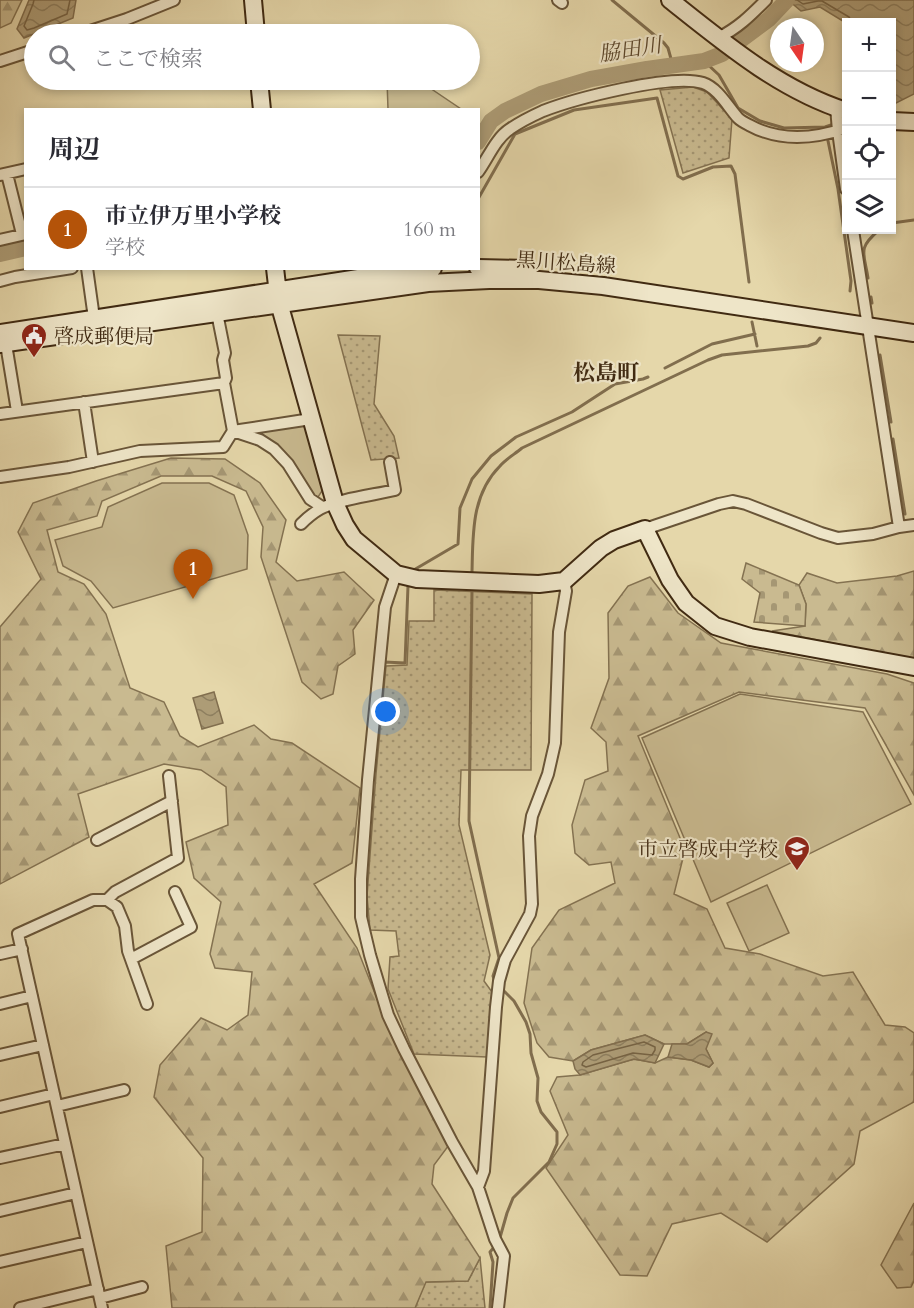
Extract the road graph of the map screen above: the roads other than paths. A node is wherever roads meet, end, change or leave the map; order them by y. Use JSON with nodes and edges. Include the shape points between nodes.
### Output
{"nodes":[{"id":1,"x":174,"y":0,"type":"edge"},
{"id":2,"x":253,"y":0,"type":"edge"},
{"id":3,"x":670,"y":0,"type":"edge"},
{"id":4,"x":766,"y":0,"type":"edge"},
{"id":5,"x":112,"y":24,"type":"edge"},
{"id":6,"x":255,"y":24,"type":"edge"},
{"id":7,"x":718,"y":38,"type":"junction"},
{"id":8,"x":24,"y":53,"type":"edge"},
{"id":9,"x":0,"y":61,"type":"edge"},
{"id":10,"x":260,"y":90,"type":"edge"},
{"id":11,"x":262,"y":108,"type":"edge"},
{"id":12,"x":841,"y":109,"type":"edge"},
{"id":13,"x":896,"y":121,"type":"edge"},
{"id":14,"x":914,"y":122,"type":"edge"},
{"id":15,"x":842,"y":130,"type":"edge"},
{"id":16,"x":480,"y":169,"type":"edge"},
{"id":17,"x":24,"y":170,"type":"edge"},
{"id":18,"x":3,"y":175,"type":"edge"},
{"id":19,"x":24,"y":234,"type":"edge"},
{"id":20,"x":854,"y":234,"type":"edge"},
{"id":21,"x":0,"y":240,"type":"edge"},
{"id":22,"x":480,"y":268,"type":"edge"},
{"id":23,"x":59,"y":270,"type":"edge"},
{"id":24,"x":87,"y":270,"type":"edge"},
{"id":25,"x":275,"y":270,"type":"edge"},
{"id":26,"x":417,"y":270,"type":"edge"},
{"id":27,"x":0,"y":281,"type":"edge"},
{"id":28,"x":278,"y":297,"type":"junction"},
{"id":29,"x":217,"y":313,"type":"junction"},
{"id":30,"x":94,"y":318,"type":"junction"},
{"id":31,"x":867,"y":321,"type":"junction"},
{"id":32,"x":914,"y":322,"type":"edge"},
{"id":33,"x":914,"y":333,"type":"edge"},
{"id":34,"x":3,"y":338,"type":"edge"},
{"id":35,"x":224,"y":383,"type":"junction"},
{"id":36,"x":84,"y":402,"type":"junction"},
{"id":37,"x":17,"y":411,"type":"junction"},
{"id":38,"x":0,"y":414,"type":"edge"},
{"id":39,"x":311,"y":419,"type":"junction"},
{"id":40,"x":233,"y":431,"type":"junction"},
{"id":41,"x":93,"y":462,"type":"junction"},
{"id":42,"x":390,"y":462,"type":"dead end"},
{"id":43,"x":0,"y":477,"type":"edge"},
{"id":44,"x":329,"y":505,"type":"junction"},
{"id":45,"x":301,"y":524,"type":"dead end"},
{"id":46,"x":914,"y":525,"type":"edge"},
{"id":47,"x":899,"y":527,"type":"junction"},
{"id":48,"x":645,"y":529,"type":"junction"},
{"id":49,"x":396,"y":574,"type":"junction"},
{"id":50,"x":564,"y":581,"type":"junction"},
{"id":51,"x":914,"y":667,"type":"edge"},
{"id":52,"x":169,"y":776,"type":"dead end"},
{"id":53,"x":172,"y":801,"type":"junction"},
{"id":54,"x":97,"y":840,"type":"dead end"},
{"id":55,"x":174,"y":892,"type":"dead end"},
{"id":56,"x":107,"y":900,"type":"junction"},
{"id":57,"x":22,"y":949,"type":"junction"},
{"id":58,"x":0,"y":954,"type":"edge"},
{"id":59,"x":131,"y":960,"type":"junction"},
{"id":60,"x":32,"y":996,"type":"junction"},
{"id":61,"x":0,"y":1004,"type":"edge"},
{"id":62,"x":147,"y":1004,"type":"dead end"},
{"id":63,"x":43,"y":1045,"type":"junction"},
{"id":64,"x":0,"y":1055,"type":"edge"},
{"id":65,"x":124,"y":1090,"type":"dead end"},
{"id":66,"x":55,"y":1100,"type":"junction"},
{"id":67,"x":0,"y":1107,"type":"edge"},
{"id":68,"x":65,"y":1144,"type":"junction"},
{"id":69,"x":0,"y":1158,"type":"edge"},
{"id":70,"x":478,"y":1187,"type":"junction"},
{"id":71,"x":76,"y":1193,"type":"junction"},
{"id":72,"x":0,"y":1211,"type":"edge"},
{"id":73,"x":87,"y":1242,"type":"junction"},
{"id":74,"x":0,"y":1262,"type":"edge"},
{"id":75,"x":142,"y":1287,"type":"dead end"},
{"id":76,"x":100,"y":1298,"type":"edge"},
{"id":77,"x":20,"y":1308,"type":"edge"},
{"id":78,"x":498,"y":1308,"type":"edge"}],
"edges":[{"from":1,"to":5,"type":"street"},
{"from":2,"to":6,"type":"main road"},
{"from":3,"to":7,"type":"main road"},
{"from":4,"to":7,"type":"street","via":[[745,21]]},
{"from":7,"to":12,"type":"main road","via":[[779,81]]},
{"from":8,"to":9,"type":"street"},
{"from":10,"to":11,"type":"main road"},
{"from":12,"to":15,"type":"street"},
{"from":13,"to":14,"type":"main road"},
{"from":15,"to":16,"type":"street","via":[[819,136],[786,137],[761,132],[740,120],[704,83],[662,82],[598,94],[543,112],[501,136]]},
{"from":17,"to":18,"type":"street"},
{"from":18,"to":19,"type":"street"},
{"from":19,"to":21,"type":"street"},
{"from":20,"to":31,"type":"street"},
{"from":22,"to":31,"type":"main road","name":"黒川松島線","via":[[612,277]]},
{"from":23,"to":27,"type":"street"},
{"from":24,"to":30,"type":"street"},
{"from":25,"to":28,"type":"main road"},
{"from":26,"to":28,"type":"main road","name":"黒川松島線"},
{"from":28,"to":29,"type":"main road","name":"黒川松島線"},
{"from":28,"to":30,"type":"main road","name":"黒川松島線"},
{"from":28,"to":31,"type":"main road","name":"黒川松島線","via":[[428,283],[539,280]]},
{"from":28,"to":39,"type":"main road"},
{"from":29,"to":34,"type":"main road","name":"黒川松島線"},
{"from":29,"to":35,"type":"street","via":[[225,353]]},
{"from":30,"to":34,"type":"main road","name":"黒川松島線"},
{"from":31,"to":32,"type":"main road","name":"黒川松島線"},
{"from":31,"to":33,"type":"main road","name":"黒川松島線"},
{"from":31,"to":47,"type":"street"},
{"from":34,"to":37,"type":"street"},
{"from":35,"to":36,"type":"street"},
{"from":35,"to":40,"type":"street"},
{"from":36,"to":37,"type":"street"},
{"from":36,"to":41,"type":"street"},
{"from":37,"to":38,"type":"street"},
{"from":39,"to":40,"type":"street"},
{"from":39,"to":44,"type":"main road"},
{"from":40,"to":41,"type":"street","via":[[223,447],[140,451]]},
{"from":40,"to":44,"type":"street","via":[[274,449],[310,499]]},
{"from":41,"to":43,"type":"street"},
{"from":42,"to":44,"type":"street","via":[[395,490]]},
{"from":44,"to":45,"type":"street"},
{"from":44,"to":49,"type":"main road","via":[[354,539]]},
{"from":46,"to":47,"type":"street"},
{"from":47,"to":48,"type":"street","via":[[838,538],[733,501]]},
{"from":48,"to":50,"type":"main road","via":[[601,548]]},
{"from":48,"to":51,"type":"main road","via":[[686,603],[715,626],[750,637]]},
{"from":49,"to":50,"type":"main road","via":[[417,579],[539,584]]},
{"from":49,"to":70,"type":"street","via":[[385,608],[370,757],[361,918],[388,1015]]},
{"from":50,"to":70,"type":"street","via":[[566,591],[558,632],[555,743],[529,836],[530,914],[506,960],[499,986],[484,1171]]},
{"from":52,"to":53,"type":"street"},
{"from":53,"to":54,"type":"street"},
{"from":53,"to":56,"type":"street","via":[[178,858]]},
{"from":55,"to":59,"type":"street","via":[[191,927]]},
{"from":56,"to":57,"type":"street","via":[[93,900],[18,934]]},
{"from":56,"to":59,"type":"street","via":[[117,907],[125,926]]},
{"from":57,"to":58,"type":"street"},
{"from":57,"to":60,"type":"street"},
{"from":59,"to":62,"type":"street"},
{"from":60,"to":61,"type":"street"},
{"from":60,"to":63,"type":"street"},
{"from":63,"to":64,"type":"street"},
{"from":63,"to":66,"type":"street"},
{"from":65,"to":66,"type":"street"},
{"from":66,"to":67,"type":"street"},
{"from":66,"to":68,"type":"street"},
{"from":68,"to":69,"type":"street"},
{"from":68,"to":71,"type":"street"},
{"from":70,"to":78,"type":"street","via":[[504,1256]]},
{"from":71,"to":72,"type":"street"},
{"from":71,"to":73,"type":"street"},
{"from":73,"to":74,"type":"street"},
{"from":73,"to":76,"type":"street"},
{"from":75,"to":76,"type":"street"},
{"from":76,"to":77,"type":"street"}]}
